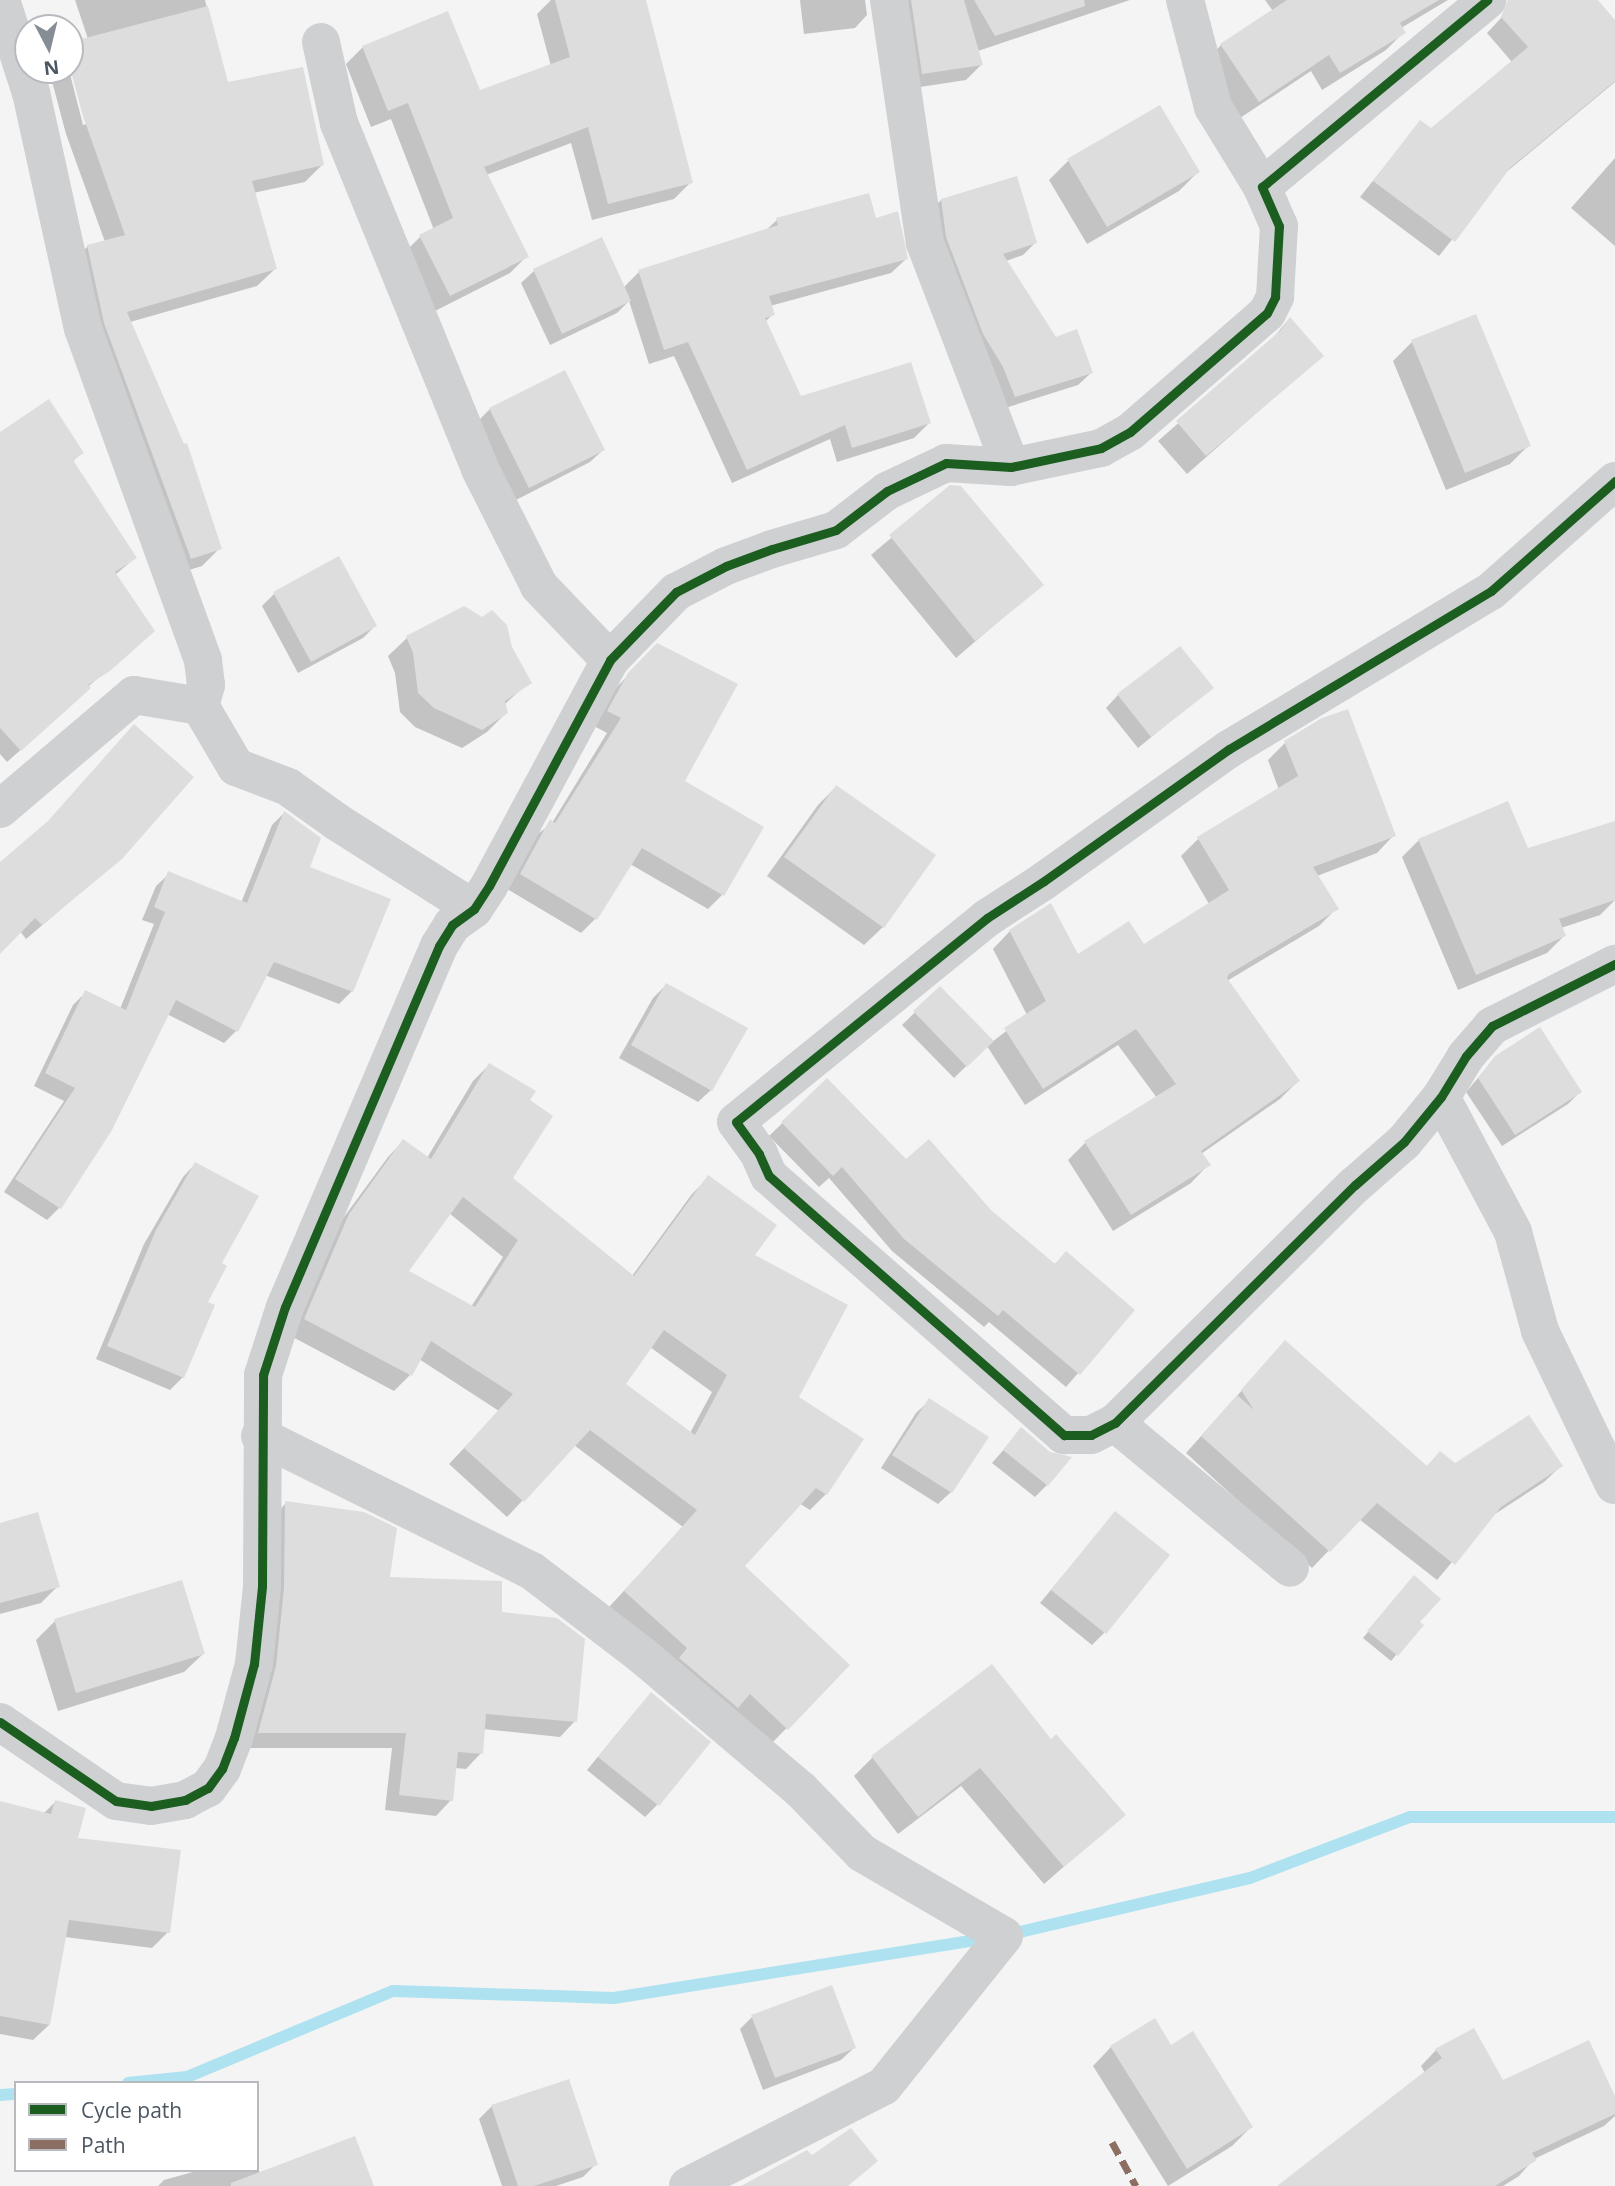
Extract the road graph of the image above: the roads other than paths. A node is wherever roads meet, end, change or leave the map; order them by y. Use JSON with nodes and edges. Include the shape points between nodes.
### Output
{"nodes":[{"id":1,"x":1,"y":0,"type":"edge"},
{"id":2,"x":889,"y":0,"type":"edge"},
{"id":3,"x":1185,"y":0,"type":"edge"},
{"id":4,"x":1488,"y":0,"type":"edge"},
{"id":5,"x":321,"y":42,"type":"dead end"},
{"id":6,"x":1262,"y":187,"type":"junction"},
{"id":7,"x":1011,"y":467,"type":"junction"},
{"id":8,"x":1615,"y":481,"type":"edge"},
{"id":9,"x":610,"y":660,"type":"junction"},
{"id":10,"x":200,"y":706,"type":"junction"},
{"id":11,"x":0,"y":809,"type":"edge"},
{"id":12,"x":474,"y":909,"type":"junction"},
{"id":13,"x":1615,"y":964,"type":"edge"},
{"id":14,"x":1441,"y":1097,"type":"junction"},
{"id":15,"x":1115,"y":1423,"type":"junction"},
{"id":16,"x":260,"y":1436,"type":"junction"},
{"id":17,"x":1614,"y":1485,"type":"edge"},
{"id":18,"x":1290,"y":1568,"type":"dead end"},
{"id":19,"x":0,"y":1722,"type":"edge"},
{"id":20,"x":688,"y":2186,"type":"edge"}],
"edges":[{"from":1,"to":10,"type":"street","via":[[31,93],[83,329],[202,660],[206,685]]},
{"from":2,"to":7,"type":"street","via":[[925,243]]},
{"from":3,"to":6,"type":"street","via":[[1213,107]]},
{"from":4,"to":6,"type":"street"},
{"from":5,"to":9,"type":"street","via":[[339,123],[480,469],[540,586]]},
{"from":6,"to":7,"type":"street","via":[[1279,226],[1275,297],[1267,313],[1130,432],[1101,448]]},
{"from":7,"to":9,"type":"street","via":[[946,463],[887,491],[836,530],[726,566],[676,592]]},
{"from":8,"to":15,"type":"street","via":[[1491,591],[1229,749],[987,918],[736,1122],[769,1176],[1063,1435],[1091,1435]]},
{"from":9,"to":12,"type":"street"},
{"from":10,"to":11,"type":"street","via":[[134,695]]},
{"from":10,"to":12,"type":"street","via":[[236,767],[288,786]]},
{"from":12,"to":16,"type":"street","via":[[452,925],[439,946],[285,1307],[263,1375]]},
{"from":13,"to":14,"type":"street","via":[[1492,1027],[1466,1056]]},
{"from":14,"to":15,"type":"street","via":[[1404,1142]]},
{"from":14,"to":17,"type":"street","via":[[1513,1232],[1540,1331]]},
{"from":15,"to":18,"type":"street"},
{"from":16,"to":19,"type":"street","via":[[262,1586],[254,1664],[234,1738],[222,1769],[208,1788],[185,1800],[151,1806],[116,1801]]},
{"from":16,"to":20,"type":"street","via":[[532,1571],[802,1790],[862,1853],[1004,1936],[884,2087]]}]}
